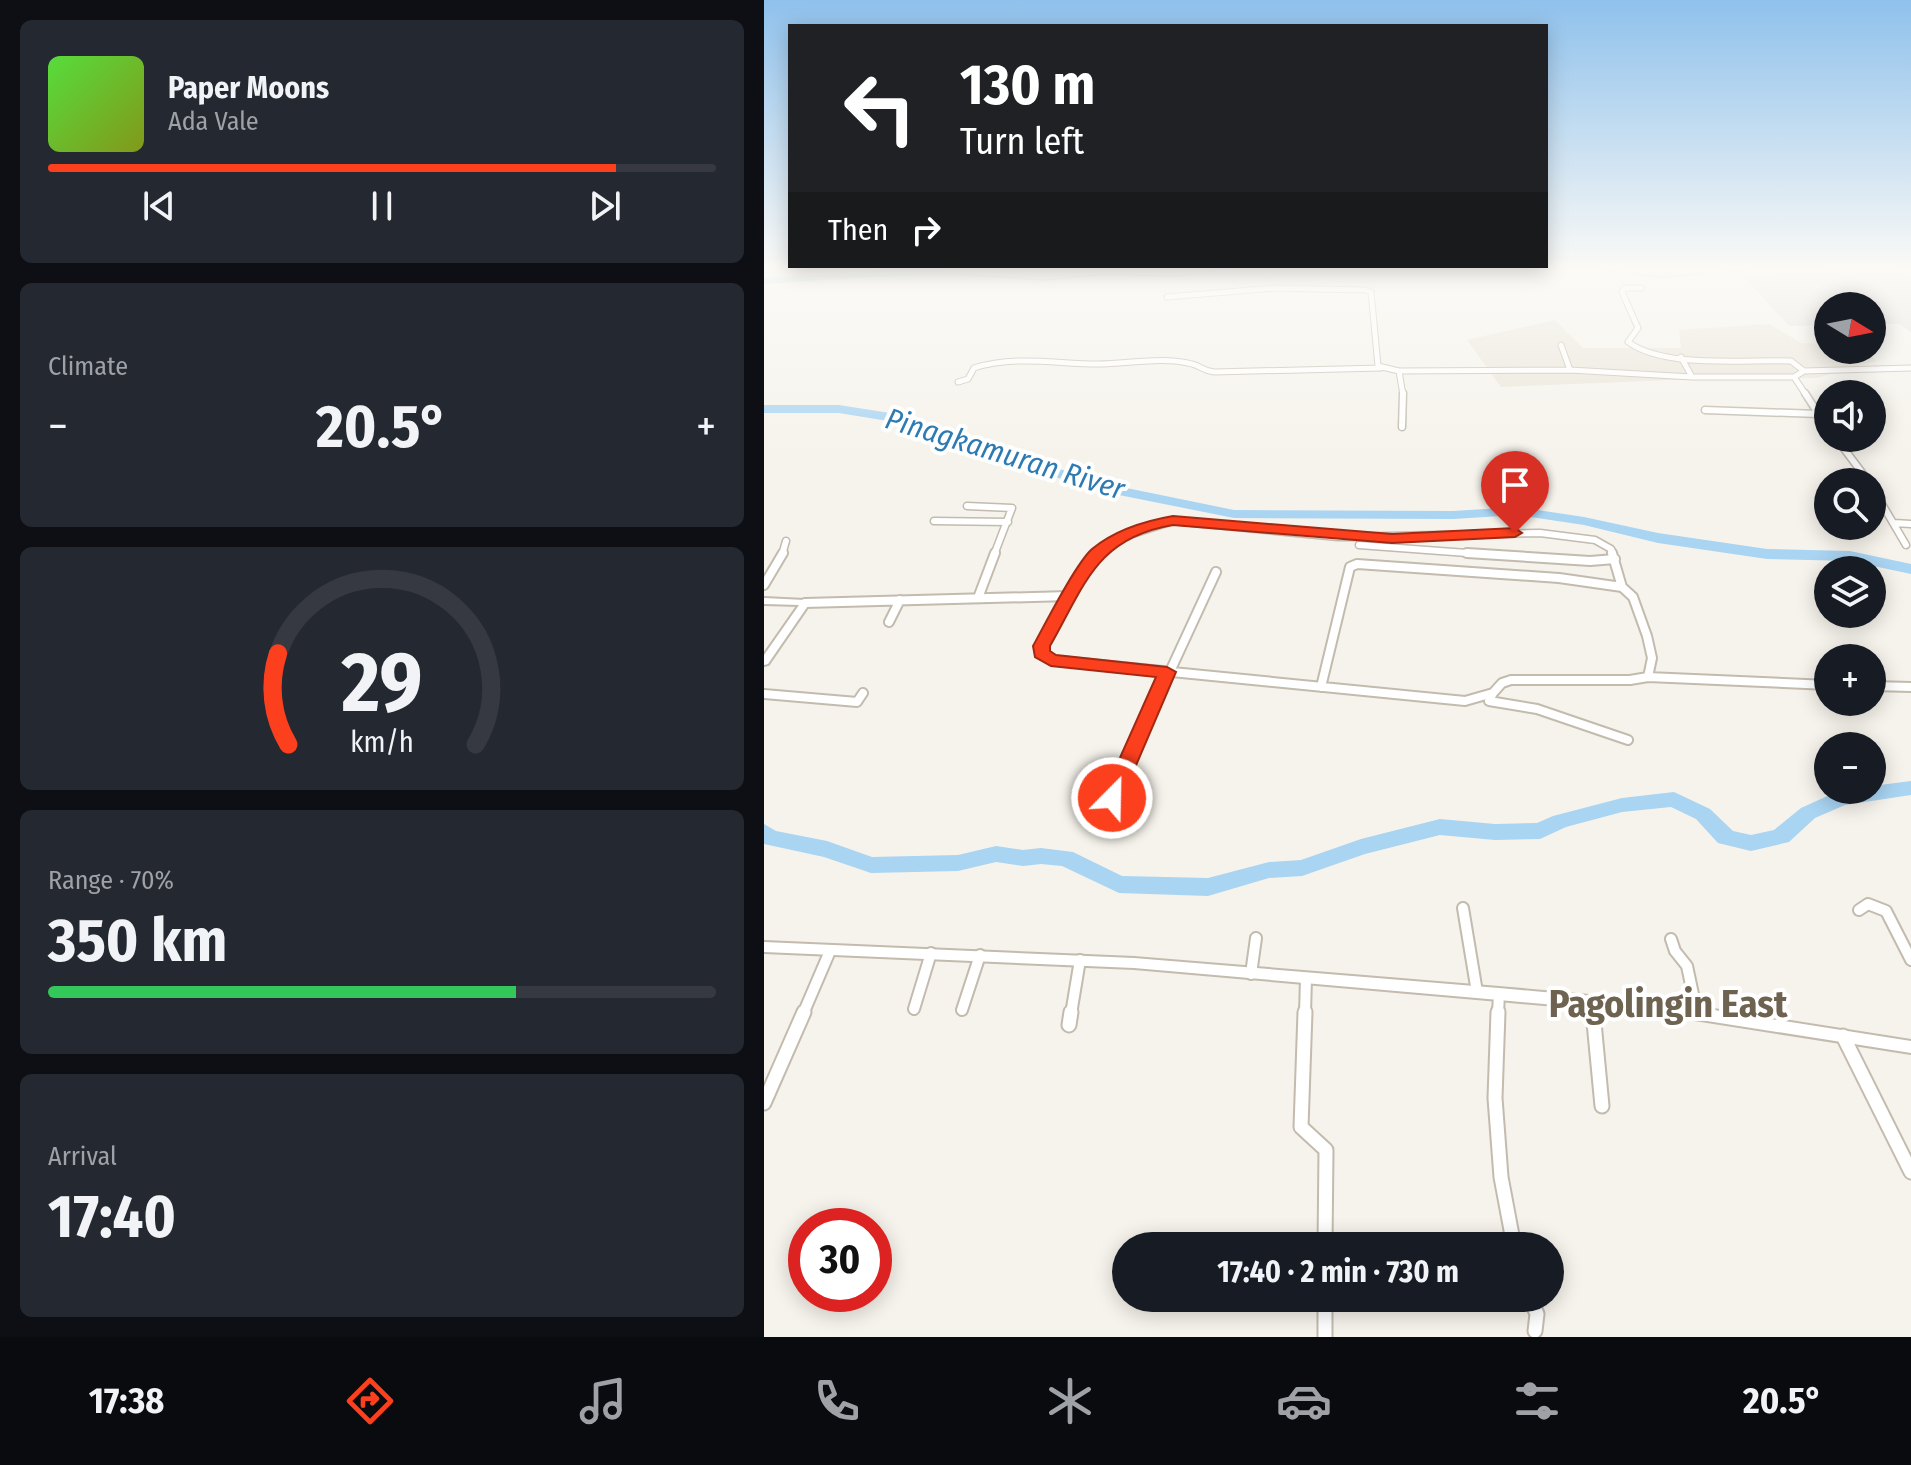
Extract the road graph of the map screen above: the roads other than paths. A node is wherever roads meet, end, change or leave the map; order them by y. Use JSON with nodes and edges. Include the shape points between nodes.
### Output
{"nodes":[{"id":1,"x":1373,"y":329,"type":"edge"},
{"id":2,"x":1637,"y":329,"type":"edge"},
{"id":3,"x":1561,"y":345,"type":"dead end"},
{"id":4,"x":1681,"y":357,"type":"junction"},
{"id":5,"x":1382,"y":368,"type":"junction"},
{"id":6,"x":1911,"y":368,"type":"edge"},
{"id":7,"x":1570,"y":370,"type":"junction"},
{"id":8,"x":1399,"y":371,"type":"junction"},
{"id":9,"x":1804,"y":371,"type":"junction"},
{"id":10,"x":1692,"y":377,"type":"junction"},
{"id":11,"x":1794,"y":377,"type":"junction"},
{"id":12,"x":958,"y":382,"type":"dead end"},
{"id":13,"x":1814,"y":408,"type":"edge"},
{"id":14,"x":1705,"y":410,"type":"dead end"},
{"id":15,"x":1814,"y":414,"type":"edge"},
{"id":16,"x":1402,"y":427,"type":"dead end"},
{"id":17,"x":967,"y":506,"type":"dead end"},
{"id":18,"x":1886,"y":510,"type":"edge"},
{"id":19,"x":934,"y":521,"type":"dead end"},
{"id":20,"x":1008,"y":522,"type":"junction"},
{"id":21,"x":1894,"y":523,"type":"junction"},
{"id":22,"x":1911,"y":524,"type":"edge"},
{"id":23,"x":786,"y":541,"type":"dead end"},
{"id":24,"x":1359,"y":545,"type":"dead end"},
{"id":25,"x":1906,"y":545,"type":"dead end"},
{"id":26,"x":1615,"y":559,"type":"junction"},
{"id":27,"x":1216,"y":572,"type":"dead end"},
{"id":28,"x":764,"y":585,"type":"edge"},
{"id":29,"x":1622,"y":587,"type":"junction"},
{"id":30,"x":1069,"y":596,"type":"junction"},
{"id":31,"x":978,"y":598,"type":"junction"},
{"id":32,"x":900,"y":600,"type":"junction"},
{"id":33,"x":764,"y":601,"type":"edge"},
{"id":34,"x":805,"y":603,"type":"junction"},
{"id":35,"x":889,"y":622,"type":"dead end"},
{"id":36,"x":764,"y":662,"type":"edge"},
{"id":37,"x":1167,"y":672,"type":"junction"},
{"id":38,"x":1648,"y":677,"type":"junction"},
{"id":39,"x":1814,"y":684,"type":"edge"},
{"id":40,"x":1886,"y":686,"type":"edge"},
{"id":41,"x":1321,"y":687,"type":"junction"},
{"id":42,"x":1911,"y":687,"type":"edge"},
{"id":43,"x":863,"y":693,"type":"dead end"},
{"id":44,"x":1493,"y":693,"type":"junction"},
{"id":45,"x":764,"y":694,"type":"edge"},
{"id":46,"x":1628,"y":740,"type":"dead end"},
{"id":47,"x":1112,"y":798,"type":"dead end"},
{"id":48,"x":1463,"y":908,"type":"dead end"},
{"id":49,"x":1859,"y":910,"type":"dead end"},
{"id":50,"x":1256,"y":938,"type":"dead end"},
{"id":51,"x":1671,"y":939,"type":"dead end"},
{"id":52,"x":764,"y":947,"type":"edge"},
{"id":53,"x":830,"y":951,"type":"junction"},
{"id":54,"x":931,"y":953,"type":"junction"},
{"id":55,"x":980,"y":955,"type":"junction"},
{"id":56,"x":1080,"y":960,"type":"junction"},
{"id":57,"x":1911,"y":960,"type":"edge"},
{"id":58,"x":1251,"y":974,"type":"junction"},
{"id":59,"x":1306,"y":978,"type":"junction"},
{"id":60,"x":1477,"y":992,"type":"junction"},
{"id":61,"x":1499,"y":994,"type":"junction"},
{"id":62,"x":1592,"y":1002,"type":"junction"},
{"id":63,"x":914,"y":1009,"type":"dead end"},
{"id":64,"x":962,"y":1010,"type":"dead end"},
{"id":65,"x":1697,"y":1013,"type":"junction"},
{"id":66,"x":1069,"y":1025,"type":"dead end"},
{"id":67,"x":1842,"y":1035,"type":"junction"},
{"id":68,"x":1911,"y":1047,"type":"edge"},
{"id":69,"x":764,"y":1103,"type":"edge"},
{"id":70,"x":1602,"y":1106,"type":"dead end"},
{"id":71,"x":1911,"y":1172,"type":"edge"},
{"id":72,"x":1325,"y":1232,"type":"edge"},
{"id":73,"x":1511,"y":1232,"type":"edge"},
{"id":74,"x":1325,"y":1312,"type":"edge"},
{"id":75,"x":1536,"y":1312,"type":"edge"},
{"id":76,"x":1535,"y":1331,"type":"dead end"},
{"id":77,"x":1325,"y":1337,"type":"edge"}],
"edges":[{"from":1,"to":5,"type":"street","via":[[1375,358]]},
{"from":2,"to":4,"type":"street","via":[[1630,346]]},
{"from":3,"to":7,"type":"street"},
{"from":4,"to":9,"type":"street","via":[[1786,360]]},
{"from":4,"to":10,"type":"street"},
{"from":5,"to":8,"type":"street"},
{"from":5,"to":12,"type":"street","via":[[1214,372],[1185,362],[1035,361],[986,364]]},
{"from":6,"to":9,"type":"street"},
{"from":7,"to":8,"type":"street"},
{"from":7,"to":10,"type":"street"},
{"from":8,"to":16,"type":"street"},
{"from":9,"to":11,"type":"street"},
{"from":10,"to":11,"type":"street"},
{"from":11,"to":13,"type":"street"},
{"from":14,"to":15,"type":"street"},
{"from":17,"to":20,"type":"street","via":[[1009,507]]},
{"from":18,"to":21,"type":"street"},
{"from":19,"to":20,"type":"street"},
{"from":20,"to":31,"type":"street"},
{"from":21,"to":22,"type":"street"},
{"from":21,"to":25,"type":"street"},
{"from":23,"to":28,"type":"street","via":[[781,560]]},
{"from":24,"to":26,"type":"street"},
{"from":26,"to":29,"type":"street"},
{"from":26,"to":30,"type":"street","via":[[1604,543],[1535,533],[1392,538],[1173,521],[1149,525],[1095,554]]},
{"from":27,"to":37,"type":"street"},
{"from":29,"to":38,"type":"street","via":[[1633,597],[1647,636],[1652,658]]},
{"from":29,"to":41,"type":"street","via":[[1357,564],[1350,567]]},
{"from":30,"to":31,"type":"street"},
{"from":30,"to":37,"type":"street","via":[[1041,653],[1051,660]]},
{"from":31,"to":32,"type":"street"},
{"from":32,"to":34,"type":"street"},
{"from":32,"to":35,"type":"street"},
{"from":33,"to":34,"type":"street"},
{"from":34,"to":36,"type":"street"},
{"from":37,"to":41,"type":"street"},
{"from":37,"to":47,"type":"street"},
{"from":38,"to":39,"type":"street"},
{"from":38,"to":44,"type":"street","via":[[1522,679],[1502,683]]},
{"from":40,"to":42,"type":"street"},
{"from":41,"to":44,"type":"street","via":[[1465,701]]},
{"from":43,"to":45,"type":"street","via":[[857,702]]},
{"from":44,"to":46,"type":"street","via":[[1489,701],[1537,709]]},
{"from":48,"to":60,"type":"street"},
{"from":49,"to":57,"type":"street","via":[[1868,904],[1886,911]]},
{"from":50,"to":58,"type":"street"},
{"from":51,"to":65,"type":"street","via":[[1687,966]]},
{"from":52,"to":53,"type":"street"},
{"from":53,"to":54,"type":"street"},
{"from":53,"to":69,"type":"street"},
{"from":54,"to":55,"type":"street"},
{"from":54,"to":63,"type":"street"},
{"from":55,"to":56,"type":"street"},
{"from":55,"to":64,"type":"street"},
{"from":56,"to":58,"type":"street"},
{"from":56,"to":66,"type":"street"},
{"from":58,"to":59,"type":"street"},
{"from":59,"to":60,"type":"street"},
{"from":59,"to":72,"type":"street","via":[[1301,1127],[1326,1150]]},
{"from":60,"to":61,"type":"street"},
{"from":61,"to":62,"type":"street"},
{"from":61,"to":73,"type":"street","via":[[1495,1098]]},
{"from":62,"to":65,"type":"street"},
{"from":62,"to":70,"type":"street"},
{"from":65,"to":67,"type":"street"},
{"from":67,"to":68,"type":"street"},
{"from":67,"to":71,"type":"street"},
{"from":74,"to":77,"type":"street"},
{"from":75,"to":76,"type":"street"}]}
